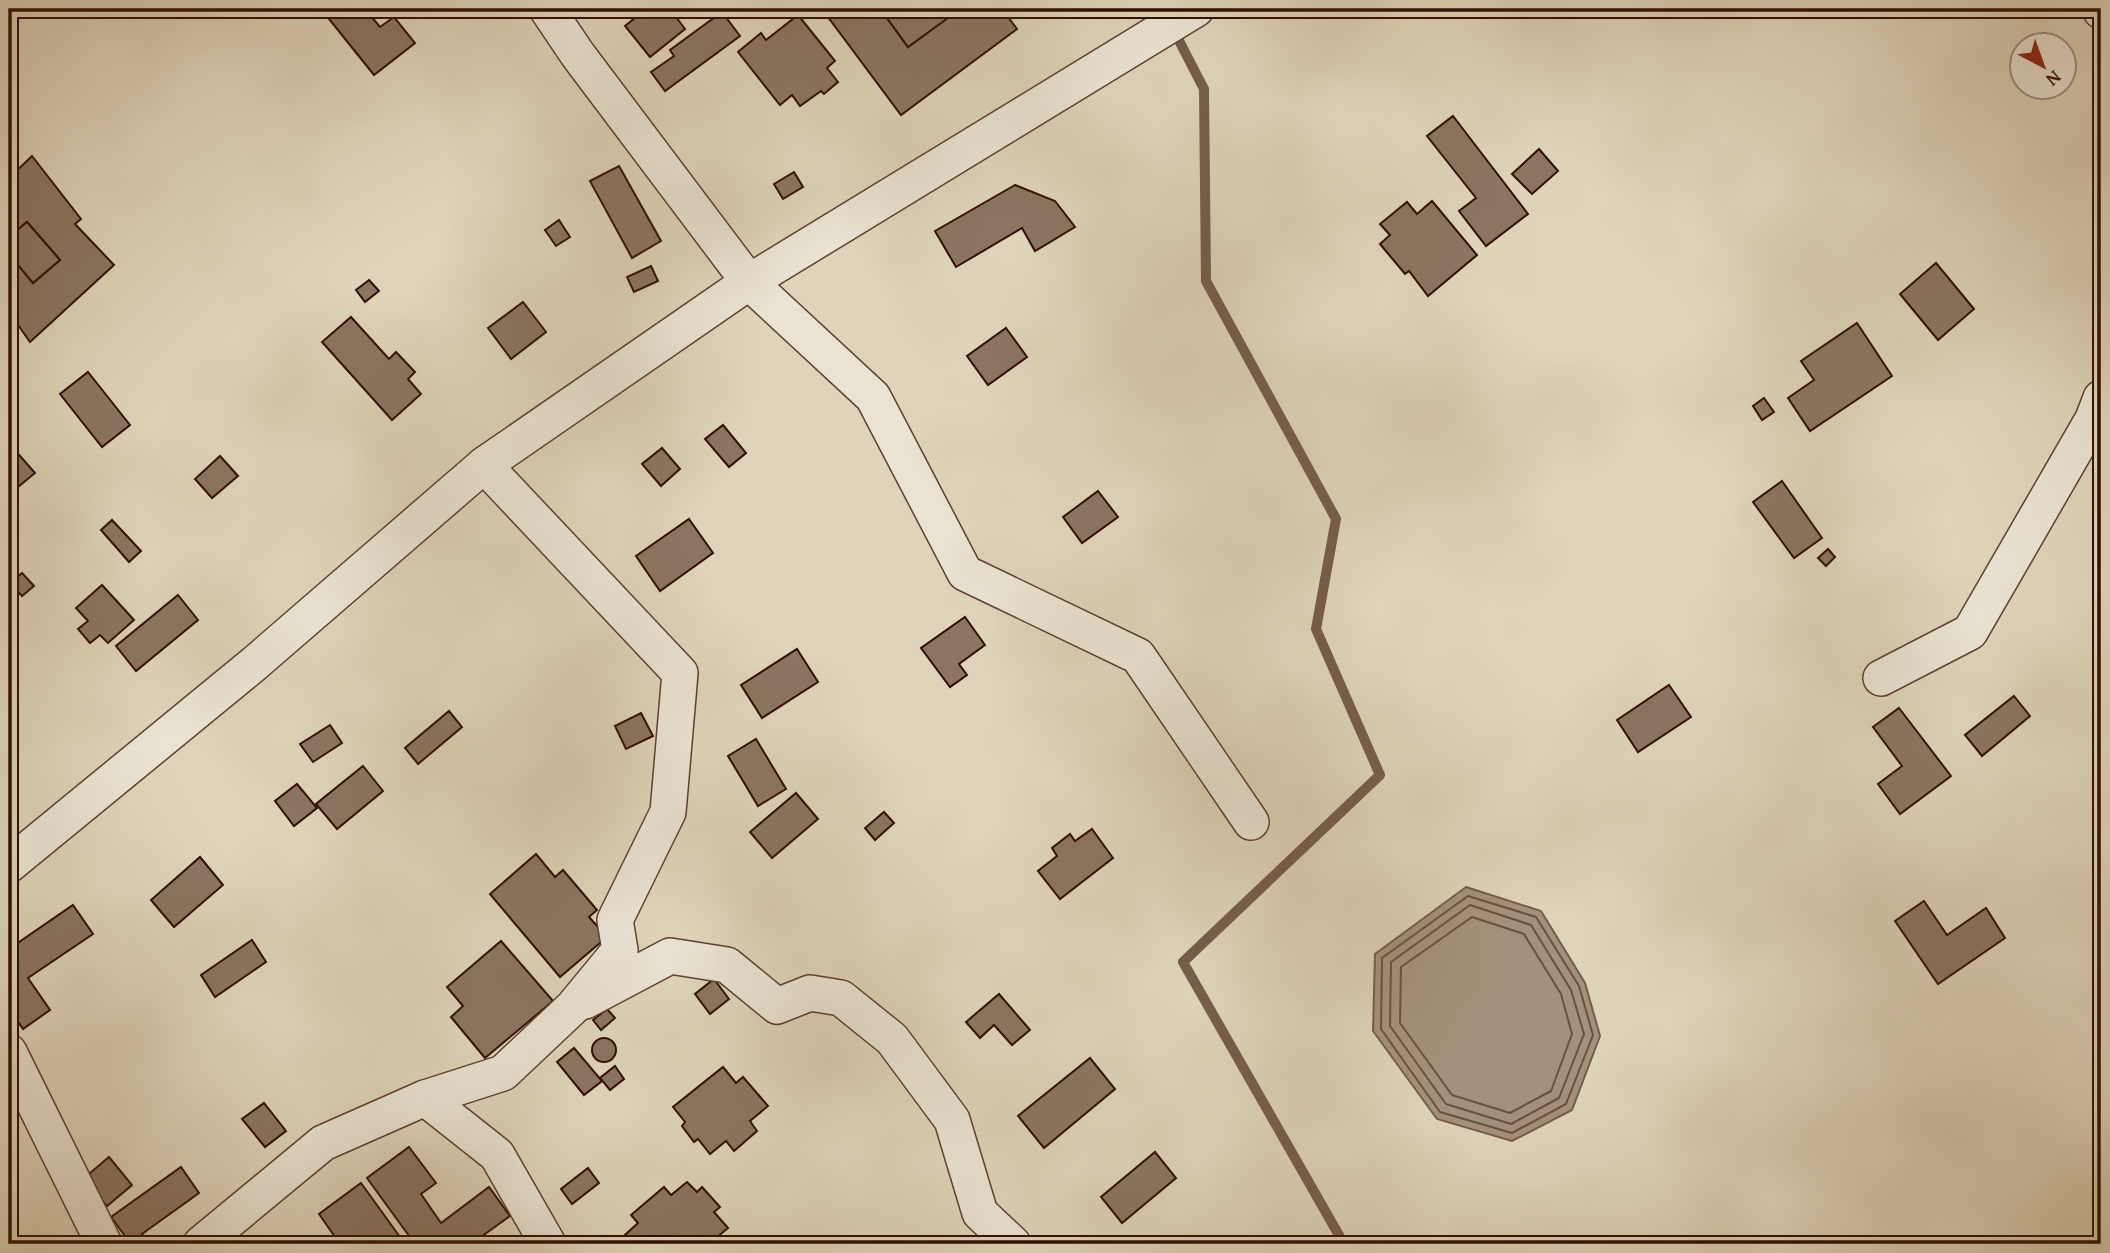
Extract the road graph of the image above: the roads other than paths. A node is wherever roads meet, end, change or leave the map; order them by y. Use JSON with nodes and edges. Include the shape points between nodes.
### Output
{"nodes":[{"id":1,"x":547,"y":9,"type":"edge"},
{"id":2,"x":1181,"y":18,"type":"edge"},
{"id":3,"x":749,"y":282,"type":"junction"},
{"id":4,"x":2101,"y":398,"type":"edge"},
{"id":5,"x":484,"y":465,"type":"junction"},
{"id":6,"x":1881,"y":678,"type":"dead end"},
{"id":7,"x":1251,"y":822,"type":"dead end"},
{"id":8,"x":9,"y":864,"type":"edge"},
{"id":9,"x":573,"y":1007,"type":"junction"},
{"id":10,"x":9,"y":1052,"type":"edge"},
{"id":11,"x":425,"y":1098,"type":"junction"},
{"id":12,"x":104,"y":1244,"type":"edge"},
{"id":13,"x":201,"y":1244,"type":"edge"},
{"id":14,"x":548,"y":1244,"type":"edge"},
{"id":15,"x":1013,"y":1244,"type":"edge"}],
"edges":[{"from":1,"to":3,"type":"street"},
{"from":2,"to":3,"type":"street"},
{"from":3,"to":5,"type":"street"},
{"from":3,"to":7,"type":"street","via":[[873,397],[965,573],[1138,656]]},
{"from":4,"to":6,"type":"street","via":[[2094,419],[1970,632]]},
{"from":5,"to":8,"type":"street","via":[[254,664]]},
{"from":5,"to":9,"type":"street","via":[[680,673],[668,812],[615,920],[620,950]]},
{"from":9,"to":11,"type":"street","via":[[503,1073]]},
{"from":9,"to":15,"type":"street","via":[[670,956],[727,965],[777,1006],[810,993],[841,998],[892,1039],[952,1120],[980,1213]]},
{"from":10,"to":12,"type":"street"},
{"from":11,"to":13,"type":"street","via":[[323,1143]]},
{"from":11,"to":14,"type":"street","via":[[497,1155]]}]}
